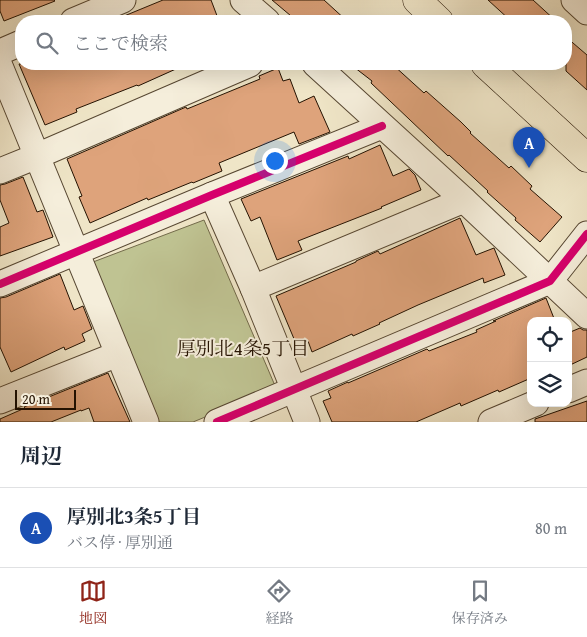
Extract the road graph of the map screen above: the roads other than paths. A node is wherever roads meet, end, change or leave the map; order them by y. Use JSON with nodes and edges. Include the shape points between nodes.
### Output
{"nodes":[{"id":1,"x":122,"y":0,"type":"edge"},
{"id":2,"x":243,"y":0,"type":"edge"},
{"id":3,"x":416,"y":0,"type":"edge"},
{"id":4,"x":574,"y":0,"type":"edge"},
{"id":5,"x":587,"y":12,"type":"edge"},
{"id":6,"x":87,"y":15,"type":"edge"},
{"id":7,"x":260,"y":15,"type":"edge"},
{"id":8,"x":432,"y":15,"type":"edge"},
{"id":9,"x":15,"y":46,"type":"edge"},
{"id":10,"x":0,"y":52,"type":"edge"},
{"id":11,"x":0,"y":66,"type":"edge"},
{"id":12,"x":236,"y":70,"type":"edge"},
{"id":13,"x":321,"y":70,"type":"edge"},
{"id":14,"x":492,"y":70,"type":"edge"},
{"id":15,"x":382,"y":126,"type":"junction"},
{"id":16,"x":37,"y":156,"type":"junction"},
{"id":17,"x":587,"y":158,"type":"edge"},
{"id":18,"x":0,"y":171,"type":"edge"},
{"id":19,"x":212,"y":195,"type":"junction"},
{"id":20,"x":464,"y":200,"type":"junction"},
{"id":21,"x":587,"y":234,"type":"edge"},
{"id":22,"x":77,"y":252,"type":"junction"},
{"id":23,"x":550,"y":281,"type":"junction"},
{"id":24,"x":0,"y":284,"type":"edge"},
{"id":25,"x":253,"y":288,"type":"junction"},
{"id":26,"x":587,"y":316,"type":"edge"},
{"id":27,"x":118,"y":354,"type":"junction"},
{"id":28,"x":587,"y":382,"type":"edge"},
{"id":29,"x":572,"y":388,"type":"edge"},
{"id":30,"x":293,"y":389,"type":"junction"},
{"id":31,"x":0,"y":401,"type":"edge"},
{"id":32,"x":527,"y":407,"type":"edge"},
{"id":33,"x":146,"y":422,"type":"edge"},
{"id":34,"x":218,"y":422,"type":"edge"},
{"id":35,"x":307,"y":422,"type":"edge"},
{"id":36,"x":491,"y":422,"type":"edge"}],
"edges":[{"from":1,"to":6,"type":"street"},
{"from":2,"to":7,"type":"street"},
{"from":3,"to":8,"type":"main road"},
{"from":4,"to":5,"type":"street"},
{"from":9,"to":10,"type":"street"},
{"from":11,"to":16,"type":"street"},
{"from":12,"to":16,"type":"street"},
{"from":13,"to":15,"type":"street"},
{"from":14,"to":17,"type":"main road"},
{"from":15,"to":19,"type":"street"},
{"from":15,"to":20,"type":"street"},
{"from":16,"to":18,"type":"street"},
{"from":16,"to":22,"type":"street"},
{"from":19,"to":22,"type":"street"},
{"from":19,"to":25,"type":"street"},
{"from":20,"to":23,"type":"street"},
{"from":20,"to":25,"type":"street"},
{"from":21,"to":23,"type":"street"},
{"from":22,"to":24,"type":"street"},
{"from":22,"to":27,"type":"street"},
{"from":23,"to":26,"type":"street"},
{"from":23,"to":30,"type":"street"},
{"from":25,"to":30,"type":"street"},
{"from":27,"to":31,"type":"street"},
{"from":27,"to":33,"type":"street"},
{"from":28,"to":29,"type":"street"},
{"from":30,"to":34,"type":"street"},
{"from":30,"to":35,"type":"street"},
{"from":32,"to":36,"type":"street"}]}
